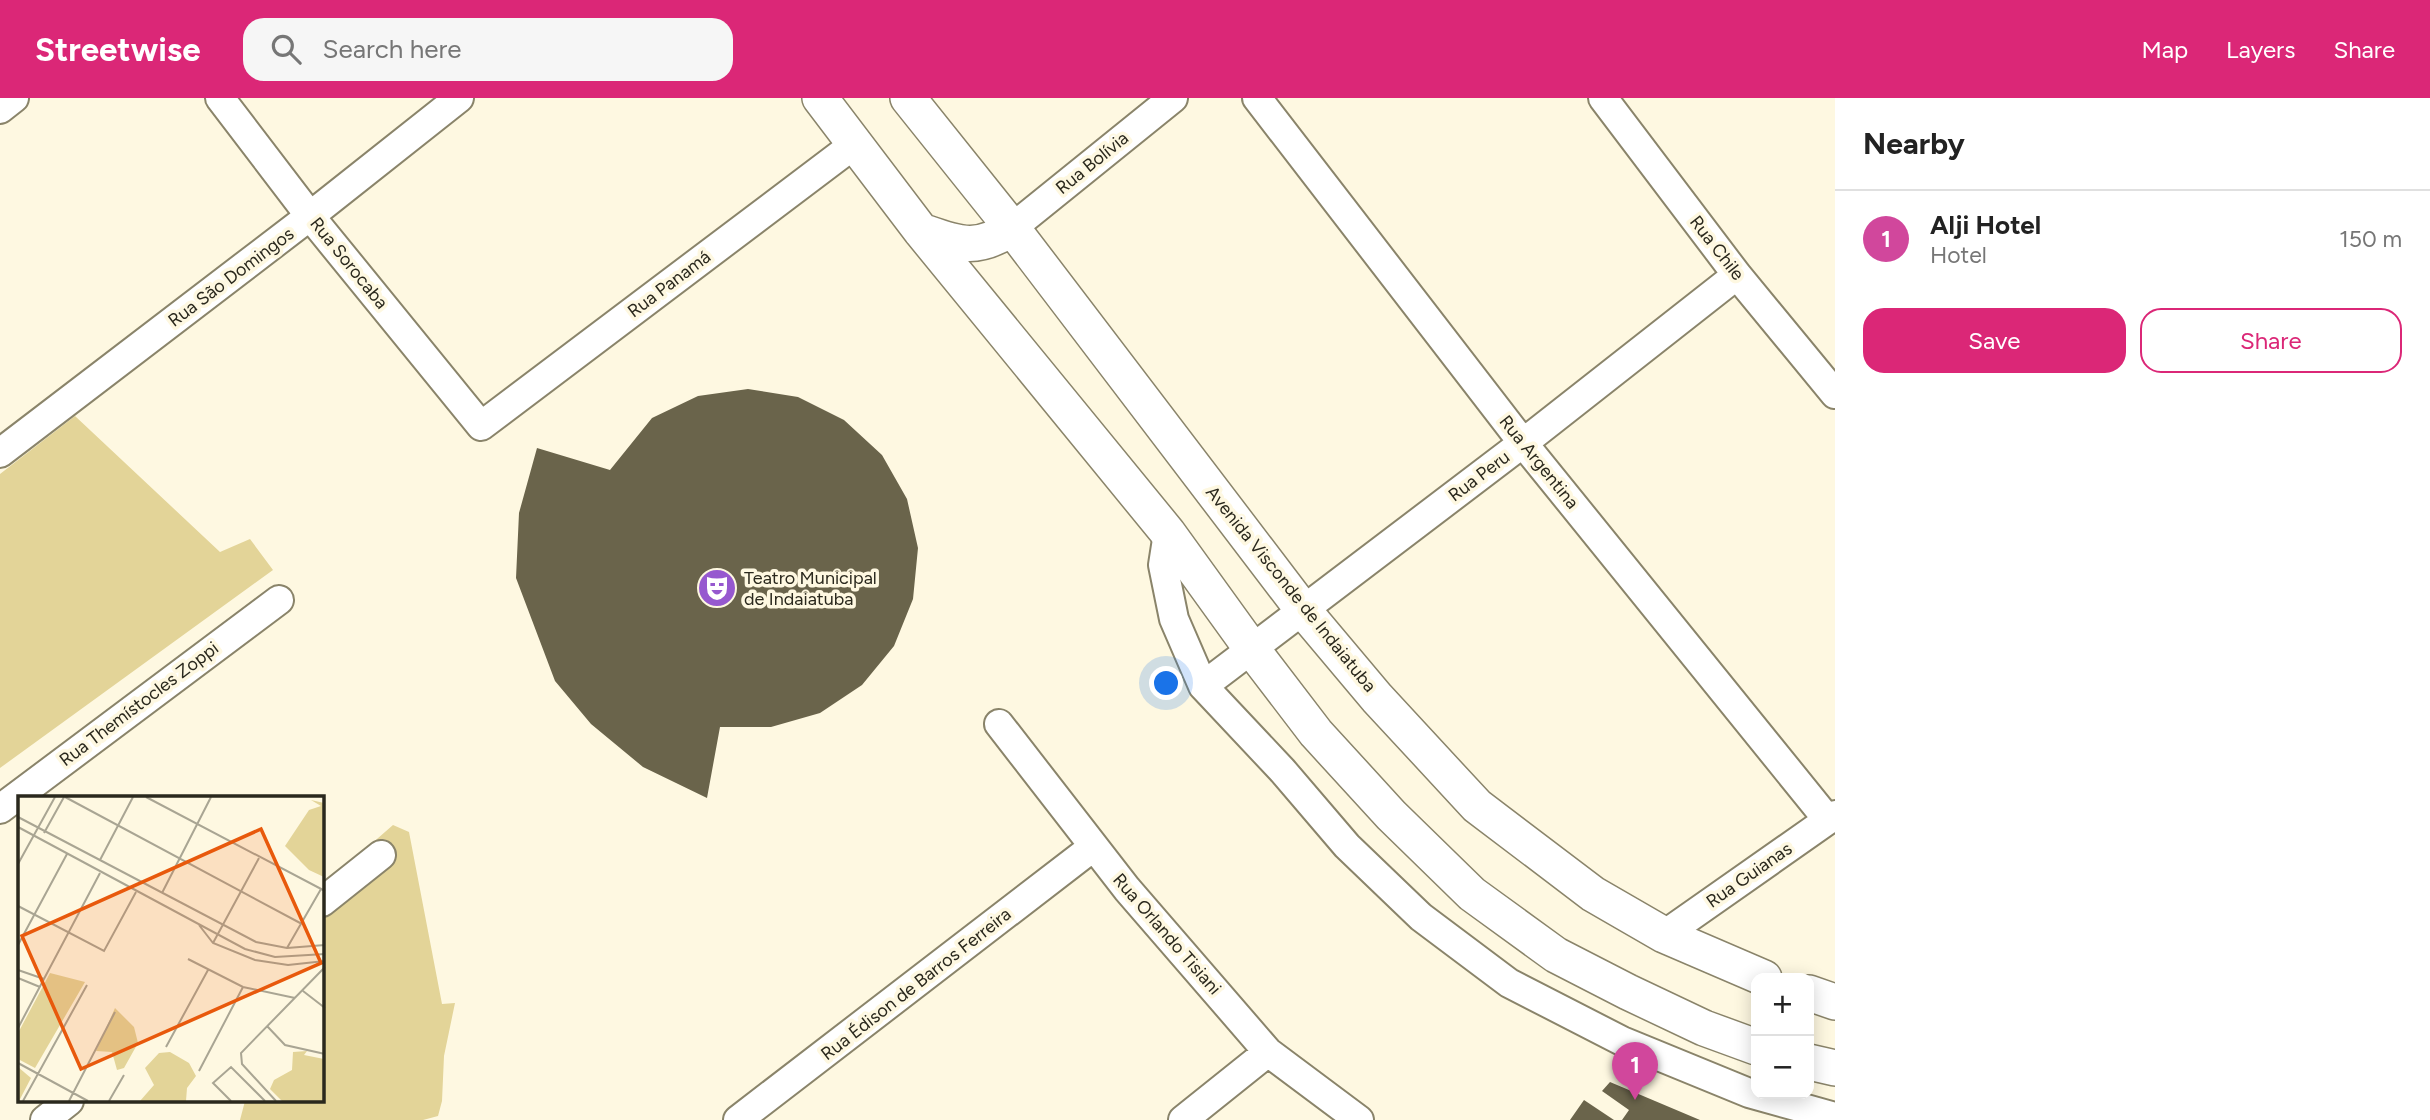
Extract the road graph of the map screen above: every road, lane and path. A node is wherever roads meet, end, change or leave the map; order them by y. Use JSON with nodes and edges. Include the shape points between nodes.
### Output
{"nodes":[{"id":1,"x":14,"y":98,"type":"edge"},
{"id":2,"x":220,"y":98,"type":"edge"},
{"id":3,"x":459,"y":98,"type":"edge"},
{"id":4,"x":820,"y":98,"type":"edge"},
{"id":5,"x":908,"y":98,"type":"edge"},
{"id":6,"x":1173,"y":98,"type":"edge"},
{"id":7,"x":1257,"y":98,"type":"edge"},
{"id":8,"x":1603,"y":98,"type":"edge"},
{"id":9,"x":0,"y":109,"type":"edge"},
{"id":10,"x":856,"y":143,"type":"junction"},
{"id":11,"x":310,"y":216,"type":"junction"},
{"id":12,"x":1012,"y":228,"type":"junction"},
{"id":13,"x":921,"y":231,"type":"junction"},
{"id":14,"x":1737,"y":275,"type":"junction"},
{"id":15,"x":1835,"y":394,"type":"edge"},
{"id":16,"x":481,"y":426,"type":"joint"},
{"id":17,"x":6,"y":439,"type":"edge"},
{"id":18,"x":1523,"y":443,"type":"junction"},
{"id":19,"x":1168,"y":533,"type":"junction"},
{"id":20,"x":279,"y":600,"type":"dead end"},
{"id":21,"x":1303,"y":610,"type":"junction"},
{"id":22,"x":1251,"y":648,"type":"junction"},
{"id":23,"x":1203,"y":686,"type":"junction"},
{"id":24,"x":999,"y":724,"type":"dead end"},
{"id":25,"x":0,"y":809,"type":"edge"},
{"id":26,"x":1832,"y":817,"type":"edge"},
{"id":27,"x":1093,"y":848,"type":"junction"},
{"id":28,"x":381,"y":855,"type":"dead end"},
{"id":29,"x":324,"y":899,"type":"edge"},
{"id":30,"x":1664,"y":935,"type":"junction"},
{"id":31,"x":1752,"y":973,"type":"edge"},
{"id":32,"x":1814,"y":995,"type":"edge"},
{"id":33,"x":1835,"y":1002,"type":"edge"},
{"id":34,"x":1751,"y":1045,"type":"edge"},
{"id":35,"x":1268,"y":1052,"type":"junction"},
{"id":36,"x":1814,"y":1063,"type":"edge"},
{"id":37,"x":1835,"y":1068,"type":"edge"},
{"id":38,"x":1749,"y":1093,"type":"junction"},
{"id":39,"x":68,"y":1102,"type":"edge"},
{"id":40,"x":1835,"y":1116,"type":"edge"},
{"id":41,"x":45,"y":1120,"type":"edge"},
{"id":42,"x":738,"y":1120,"type":"edge"},
{"id":43,"x":1183,"y":1120,"type":"edge"},
{"id":44,"x":1359,"y":1120,"type":"edge"},
{"id":45,"x":1781,"y":1120,"type":"edge"}],
"edges":[{"from":1,"to":9,"type":"street"},
{"from":2,"to":11,"type":"street","name":"Rua Sorocaba"},
{"from":3,"to":11,"type":"street","name":"Rua São Domingos"},
{"from":4,"to":10,"type":"main road"},
{"from":5,"to":12,"type":"main road","name":"Avenida Visconde de Indaiatuba"},
{"from":6,"to":12,"type":"street","name":"Rua Bolívia"},
{"from":7,"to":18,"type":"street","name":"Rua Argentina"},
{"from":8,"to":14,"type":"street","name":"Rua Chile"},
{"from":10,"to":13,"type":"main road"},
{"from":10,"to":16,"type":"street","name":"Rua Panamá"},
{"from":11,"to":16,"type":"street","name":"Rua Sorocaba"},
{"from":11,"to":17,"type":"street","name":"Rua São Domingos"},
{"from":12,"to":13,"type":"main road","via":[[993,240],[972,244]]},
{"from":12,"to":21,"type":"main road","name":"Avenida Visconde de Indaiatuba"},
{"from":13,"to":19,"type":"main road"},
{"from":14,"to":15,"type":"street","name":"Rua Chile"},
{"from":14,"to":18,"type":"street","name":"Rua Peru"},
{"from":18,"to":21,"type":"street","name":"Rua Peru"},
{"from":18,"to":26,"type":"street","name":"Rua Argentina"},
{"from":19,"to":22,"type":"main road"},
{"from":19,"to":23,"type":"street","via":[[1163,565],[1174,619]]},
{"from":20,"to":25,"type":"street","name":"Rua Themístocles Zoppi"},
{"from":21,"to":22,"type":"street","name":"Rua Peru"},
{"from":21,"to":30,"type":"main road","name":"Avenida Visconde de Indaiatuba","via":[[1477,806],[1593,894]]},
{"from":22,"to":23,"type":"street","name":"Rua Peru"},
{"from":22,"to":34,"type":"main road","via":[[1315,733],[1472,894],[1556,955],[1682,1018]]},
{"from":23,"to":38,"type":"street","via":[[1347,846],[1421,917],[1509,983],[1622,1041]]},
{"from":24,"to":27,"type":"street","name":"Rua Orlando Tisiani"},
{"from":26,"to":30,"type":"street","name":"Rua Guianas"},
{"from":27,"to":35,"type":"street","name":"Rua Orlando Tisiani"},
{"from":27,"to":42,"type":"street","name":"Rua Édison de Barros Ferreira"},
{"from":28,"to":29,"type":"street"},
{"from":30,"to":31,"type":"main road","name":"Avenida Visconde de Indaiatuba"},
{"from":32,"to":33,"type":"main road"},
{"from":35,"to":43,"type":"street"},
{"from":35,"to":44,"type":"street","name":"Rua Orlando Tisiani"},
{"from":36,"to":37,"type":"main road"},
{"from":38,"to":40,"type":"street"},
{"from":38,"to":45,"type":"street"},
{"from":39,"to":41,"type":"street"}]}
